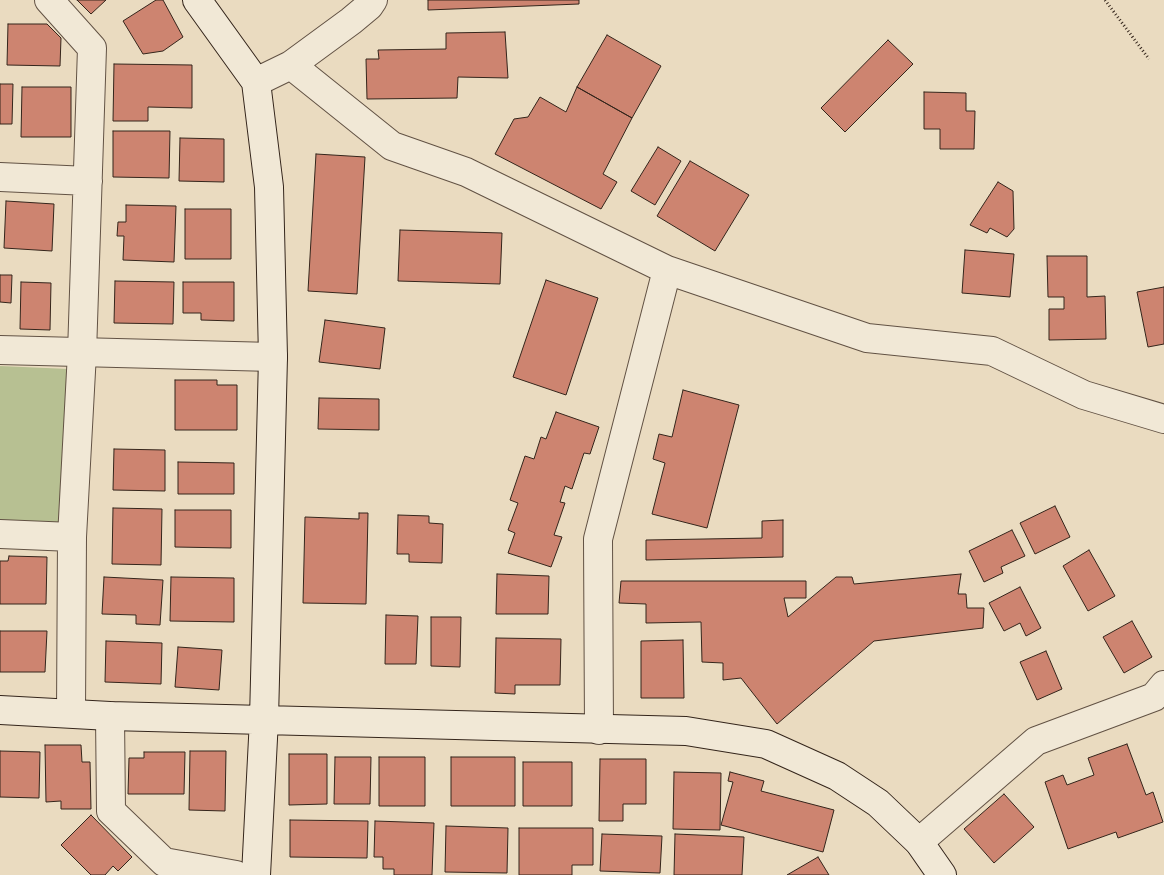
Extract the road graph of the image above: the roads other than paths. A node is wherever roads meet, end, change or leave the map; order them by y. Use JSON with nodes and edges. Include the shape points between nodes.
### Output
{"nodes":[{"id":1,"x":50,"y":0,"type":"edge"},
{"id":2,"x":197,"y":0,"type":"edge"},
{"id":3,"x":373,"y":0,"type":"edge"},
{"id":4,"x":292,"y":65,"type":"junction"},
{"id":5,"x":256,"y":82,"type":"junction"},
{"id":6,"x":0,"y":177,"type":"edge"},
{"id":7,"x":88,"y":181,"type":"junction"},
{"id":8,"x":667,"y":270,"type":"junction"},
{"id":9,"x":0,"y":350,"type":"edge"},
{"id":10,"x":82,"y":353,"type":"junction"},
{"id":11,"x":273,"y":357,"type":"junction"},
{"id":12,"x":1164,"y":418,"type":"edge"},
{"id":13,"x":0,"y":534,"type":"edge"},
{"id":14,"x":72,"y":537,"type":"junction"},
{"id":15,"x":1164,"y":685,"type":"edge"},
{"id":16,"x":0,"y":710,"type":"edge"},
{"id":17,"x":71,"y":712,"type":"junction"},
{"id":18,"x":110,"y":716,"type":"junction"},
{"id":19,"x":264,"y":719,"type":"junction"},
{"id":20,"x":599,"y":730,"type":"junction"},
{"id":21,"x":919,"y":842,"type":"junction"},
{"id":22,"x":236,"y":875,"type":"edge"},
{"id":23,"x":256,"y":875,"type":"edge"},
{"id":24,"x":942,"y":875,"type":"edge"}],
"edges":[{"from":1,"to":7,"type":"street","via":[[92,48]]},
{"from":2,"to":5,"type":"street"},
{"from":3,"to":4,"type":"street"},
{"from":4,"to":5,"type":"street"},
{"from":4,"to":8,"type":"street","via":[[392,146],[466,172]]},
{"from":5,"to":11,"type":"street","via":[[269,187]]},
{"from":6,"to":7,"type":"street"},
{"from":7,"to":10,"type":"street"},
{"from":8,"to":12,"type":"street","via":[[868,338],[992,351],[1084,395]]},
{"from":8,"to":20,"type":"street","via":[[598,538]]},
{"from":9,"to":10,"type":"street"},
{"from":10,"to":11,"type":"street"},
{"from":10,"to":14,"type":"street"},
{"from":11,"to":19,"type":"street"},
{"from":13,"to":14,"type":"street"},
{"from":14,"to":17,"type":"street"},
{"from":15,"to":21,"type":"street","via":[[1154,697],[1036,741]]},
{"from":16,"to":17,"type":"street"},
{"from":17,"to":18,"type":"street"},
{"from":18,"to":19,"type":"street"},
{"from":18,"to":22,"type":"street","via":[[111,811],[164,862]]},
{"from":19,"to":20,"type":"street"},
{"from":19,"to":23,"type":"street"},
{"from":20,"to":21,"type":"street","via":[[686,731],[766,744],[837,776],[878,803]]},
{"from":21,"to":24,"type":"street"}]}
